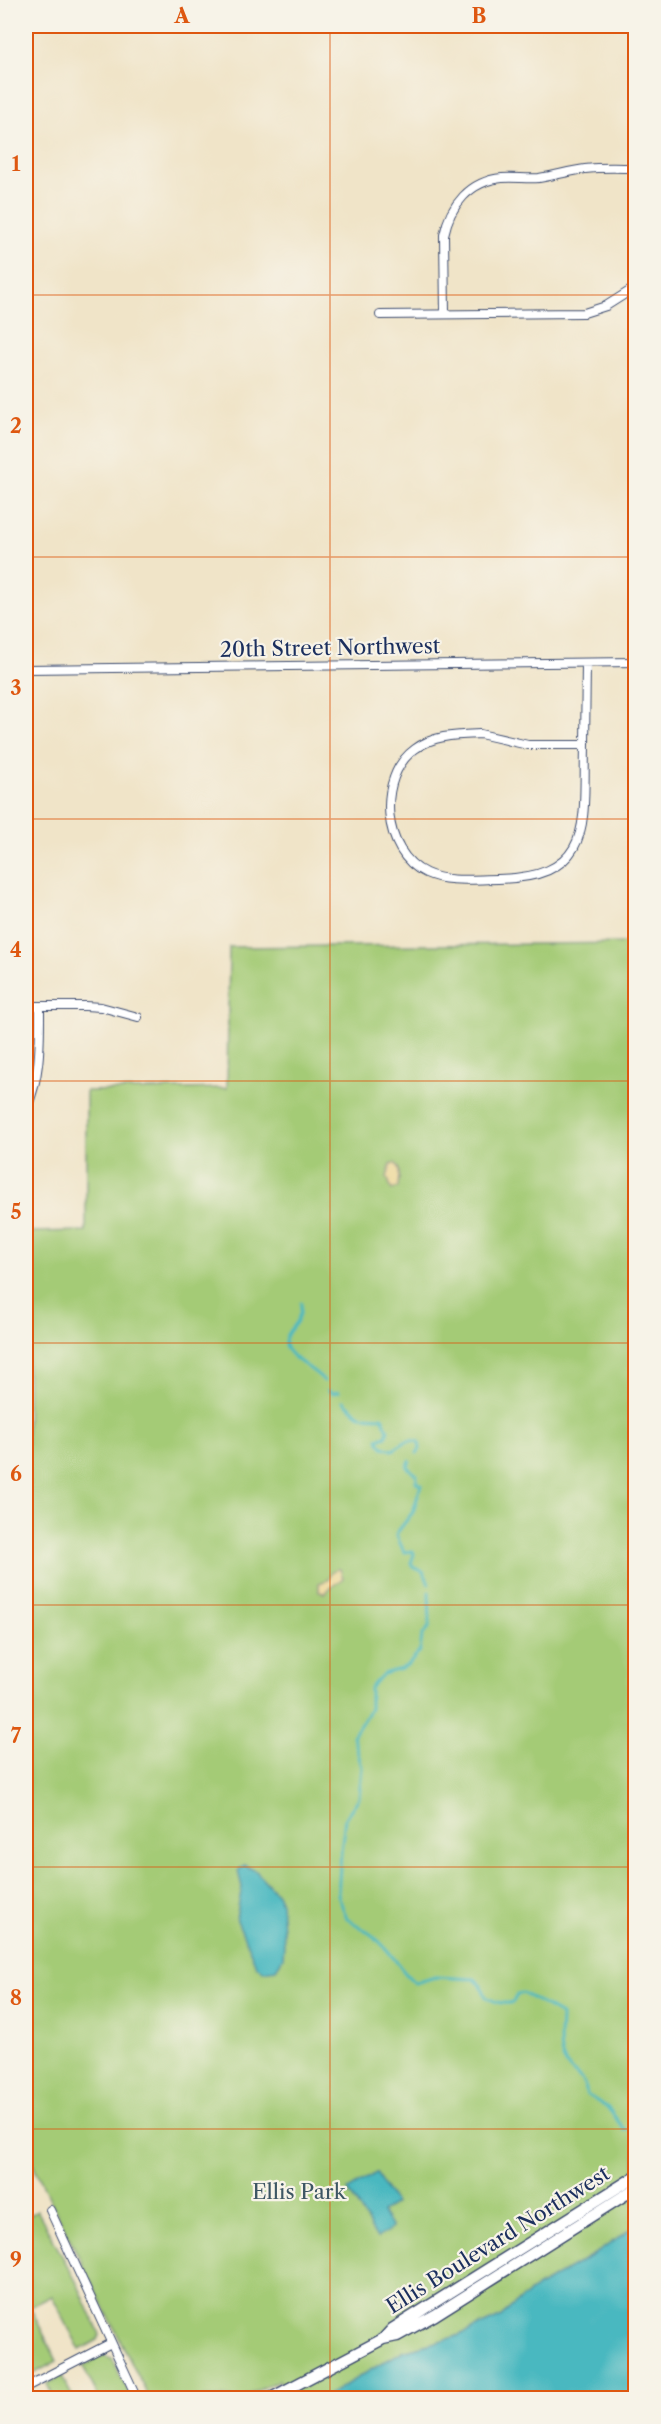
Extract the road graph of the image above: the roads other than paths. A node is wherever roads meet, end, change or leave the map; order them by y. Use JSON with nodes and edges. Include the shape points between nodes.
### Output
{"nodes":[{"id":1,"x":636,"y":168,"type":"edge"},
{"id":2,"x":636,"y":287,"type":"edge"},
{"id":3,"x":445,"y":314,"type":"junction"},
{"id":4,"x":380,"y":315,"type":"dead end"},
{"id":5,"x":636,"y":662,"type":"edge"},
{"id":6,"x":586,"y":663,"type":"junction"},
{"id":7,"x":26,"y":669,"type":"edge"},
{"id":8,"x":585,"y":746,"type":"junction"},
{"id":9,"x":26,"y":1006,"type":"edge"},
{"id":10,"x":40,"y":1006,"type":"junction"},
{"id":11,"x":138,"y":1017,"type":"dead end"},
{"id":12,"x":26,"y":1110,"type":"edge"},
{"id":13,"x":636,"y":2176,"type":"edge"},
{"id":14,"x":636,"y":2188,"type":"edge"},
{"id":15,"x":50,"y":2210,"type":"dead end"},
{"id":16,"x":383,"y":2339,"type":"junction"},
{"id":17,"x":111,"y":2343,"type":"junction"},
{"id":18,"x":26,"y":2387,"type":"edge"},
{"id":19,"x":137,"y":2398,"type":"edge"},
{"id":20,"x":271,"y":2398,"type":"edge"}],
"edges":[{"from":1,"to":3,"type":"street","via":[[501,178],[471,190],[455,205],[446,225]]},
{"from":2,"to":3,"type":"street","via":[[606,306],[584,313]]},
{"from":3,"to":4,"type":"street"},
{"from":5,"to":6,"type":"street","name":"20th Street Northwest"},
{"from":6,"to":7,"type":"street","name":"20th Street Northwest"},
{"from":6,"to":8,"type":"street"},
{"from":8,"to":8,"type":"street","via":[[528,745],[480,734],[425,742],[412,751],[393,778],[389,812],[396,842],[412,863],[439,878],[518,878],[554,868],[575,847],[581,833]]},
{"from":9,"to":10,"type":"street"},
{"from":10,"to":11,"type":"street","via":[[101,1007]]},
{"from":10,"to":12,"type":"street","via":[[39,1065]]},
{"from":13,"to":16,"type":"street","name":"Ellis Boulevard Northwest"},
{"from":14,"to":16,"type":"street","name":"Ellis Boulevard Northwest","via":[[435,2315],[397,2336]]},
{"from":15,"to":17,"type":"street"},
{"from":16,"to":20,"type":"street","name":"Ellis Boulevard Northwest"},
{"from":17,"to":18,"type":"street"},
{"from":17,"to":19,"type":"street"}]}
